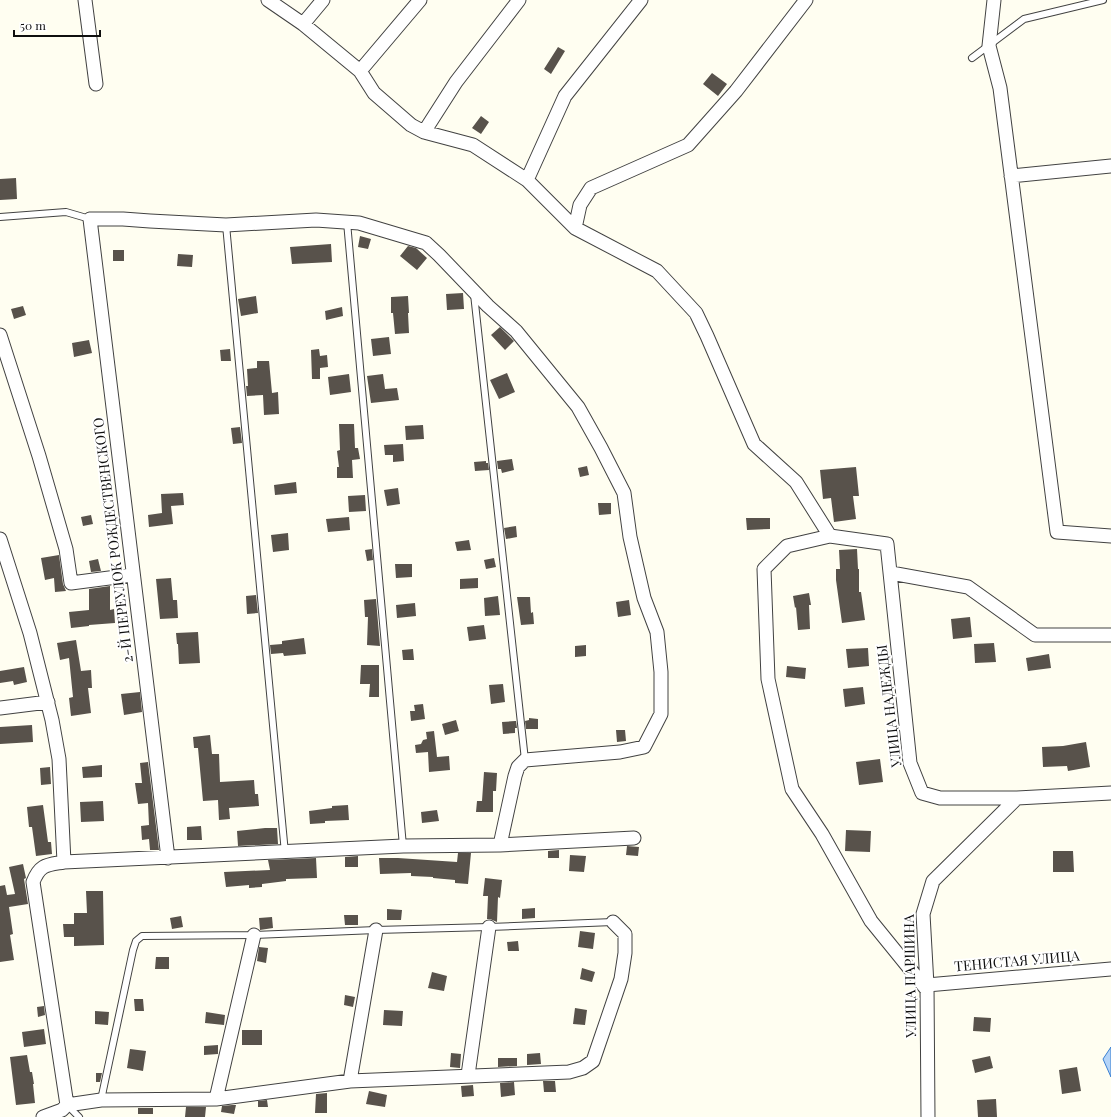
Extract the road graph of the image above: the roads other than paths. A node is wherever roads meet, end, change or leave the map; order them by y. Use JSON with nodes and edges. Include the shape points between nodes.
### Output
{"nodes":[{"id":1,"x":85,"y":0,"type":"edge"},
{"id":2,"x":268,"y":0,"type":"edge"},
{"id":3,"x":323,"y":0,"type":"edge"},
{"id":4,"x":420,"y":0,"type":"edge"},
{"id":5,"x":520,"y":0,"type":"edge"},
{"id":6,"x":641,"y":0,"type":"edge"},
{"id":7,"x":806,"y":0,"type":"edge"},
{"id":8,"x":994,"y":0,"type":"edge"},
{"id":9,"x":1103,"y":0,"type":"edge"},
{"id":10,"x":303,"y":24,"type":"junction"},
{"id":11,"x":989,"y":46,"type":"junction"},
{"id":12,"x":972,"y":58,"type":"dead end"},
{"id":13,"x":360,"y":70,"type":"junction"},
{"id":14,"x":96,"y":84,"type":"dead end"},
{"id":15,"x":424,"y":132,"type":"junction"},
{"id":16,"x":1111,"y":166,"type":"edge"},
{"id":17,"x":1011,"y":176,"type":"junction"},
{"id":18,"x":527,"y":180,"type":"junction"},
{"id":19,"x":0,"y":217,"type":"edge"},
{"id":20,"x":90,"y":219,"type":"junction"},
{"id":21,"x":347,"y":222,"type":"junction"},
{"id":22,"x":226,"y":225,"type":"junction"},
{"id":23,"x":575,"y":228,"type":"junction"},
{"id":24,"x":473,"y":290,"type":"junction"},
{"id":25,"x":0,"y":335,"type":"edge"},
{"id":26,"x":830,"y":536,"type":"junction"},
{"id":27,"x":1111,"y":536,"type":"edge"},
{"id":28,"x":0,"y":539,"type":"edge"},
{"id":29,"x":891,"y":573,"type":"junction"},
{"id":30,"x":132,"y":575,"type":"junction"},
{"id":31,"x":1111,"y":635,"type":"edge"},
{"id":32,"x":48,"y":702,"type":"junction"},
{"id":33,"x":0,"y":708,"type":"edge"},
{"id":34,"x":525,"y":760,"type":"junction"},
{"id":35,"x":1111,"y":793,"type":"edge"},
{"id":36,"x":1017,"y":798,"type":"junction"},
{"id":37,"x":634,"y":838,"type":"dead end"},
{"id":38,"x":403,"y":846,"type":"junction"},
{"id":39,"x":500,"y":846,"type":"junction"},
{"id":40,"x":285,"y":853,"type":"junction"},
{"id":41,"x":168,"y":858,"type":"junction"},
{"id":42,"x":64,"y":862,"type":"junction"},
{"id":43,"x":613,"y":922,"type":"joint"},
{"id":44,"x":489,"y":927,"type":"junction"},
{"id":45,"x":376,"y":930,"type":"junction"},
{"id":46,"x":254,"y":935,"type":"junction"},
{"id":47,"x":1111,"y":969,"type":"edge"},
{"id":48,"x":927,"y":988,"type":"junction"},
{"id":49,"x":468,"y":1075,"type":"junction"},
{"id":50,"x":350,"y":1081,"type":"junction"},
{"id":51,"x":216,"y":1099,"type":"junction"},
{"id":52,"x":101,"y":1100,"type":"junction"},
{"id":53,"x":67,"y":1105,"type":"junction"},
{"id":54,"x":43,"y":1117,"type":"edge"},
{"id":55,"x":79,"y":1117,"type":"edge"},
{"id":56,"x":928,"y":1117,"type":"edge"}],
"edges":[{"from":1,"to":14,"type":"street"},
{"from":2,"to":10,"type":"street"},
{"from":3,"to":10,"type":"street"},
{"from":4,"to":13,"type":"street"},
{"from":5,"to":15,"type":"street","via":[[456,82]]},
{"from":6,"to":18,"type":"street","via":[[565,96]]},
{"from":7,"to":23,"type":"street","via":[[736,91],[688,145],[591,188],[580,205]]},
{"from":8,"to":11,"type":"street"},
{"from":9,"to":11,"type":"lane","via":[[1024,19]]},
{"from":10,"to":13,"type":"street"},
{"from":11,"to":12,"type":"lane"},
{"from":11,"to":17,"type":"street","via":[[1000,88]]},
{"from":13,"to":15,"type":"street","via":[[374,93]]},
{"from":15,"to":18,"type":"street","via":[[472,145]]},
{"from":16,"to":17,"type":"street"},
{"from":17,"to":27,"type":"street","via":[[1056,532]]},
{"from":18,"to":23,"type":"street"},
{"from":19,"to":20,"type":"lane","via":[[66,212]]},
{"from":20,"to":22,"type":"street"},
{"from":20,"to":30,"type":"street","name":"2-Й ПЕРЕУЛОК РОЖДЕСТВЕНСКОГО"},
{"from":21,"to":22,"type":"street","via":[[316,220]]},
{"from":21,"to":24,"type":"street","via":[[359,223],[426,243]]},
{"from":21,"to":38,"type":"lane"},
{"from":22,"to":40,"type":"lane"},
{"from":23,"to":26,"type":"street","via":[[657,271],[696,313],[754,444],[796,482]]},
{"from":24,"to":34,"type":"lane"},
{"from":24,"to":34,"type":"street","via":[[516,331],[578,407],[601,448],[624,493],[630,537],[644,598],[657,632],[661,672],[661,714],[644,747],[620,752]]},
{"from":25,"to":30,"type":"street","via":[[39,456],[66,549],[72,583]]},
{"from":26,"to":29,"type":"street","name":"УЛИЦА НАДЕЖДЫ","via":[[887,544]]},
{"from":26,"to":48,"type":"street","via":[[787,546],[764,569],[768,679],[792,789],[822,834],[871,921]]},
{"from":28,"to":32,"type":"street","via":[[30,633]]},
{"from":29,"to":31,"type":"street","via":[[968,587],[1035,635]]},
{"from":29,"to":36,"type":"street","name":"УЛИЦА НАДЕЖДЫ","via":[[910,763],[922,793],[940,798]]},
{"from":30,"to":41,"type":"street","name":"2-Й ПЕРЕУЛОК РОЖДЕСТВЕНСКОГО"},
{"from":32,"to":33,"type":"street"},
{"from":32,"to":42,"type":"street","via":[[59,759]]},
{"from":34,"to":39,"type":"street","via":[[518,767],[515,776]]},
{"from":35,"to":36,"type":"street","name":"УЛИЦА НАДЕЖДЫ"},
{"from":36,"to":48,"type":"street","name":"УЛИЦА ПАРШИНА","via":[[933,881],[923,914]]},
{"from":37,"to":39,"type":"street"},
{"from":38,"to":39,"type":"street"},
{"from":38,"to":40,"type":"street"},
{"from":40,"to":41,"type":"street"},
{"from":41,"to":42,"type":"street"},
{"from":42,"to":53,"type":"street","via":[[47,865],[37,871],[33,882]]},
{"from":43,"to":44,"type":"lane"},
{"from":43,"to":49,"type":"street","via":[[624,934],[626,954],[621,979],[593,1061],[583,1068],[568,1072]]},
{"from":44,"to":45,"type":"lane"},
{"from":44,"to":49,"type":"street"},
{"from":45,"to":46,"type":"lane"},
{"from":45,"to":50,"type":"street"},
{"from":46,"to":51,"type":"street"},
{"from":46,"to":52,"type":"lane","via":[[142,936],[136,941]]},
{"from":47,"to":48,"type":"street","name":"ТЕНИСТАЯ УЛИЦА"},
{"from":48,"to":56,"type":"street","name":"УЛИЦА ПАРШИНА"},
{"from":49,"to":50,"type":"street"},
{"from":50,"to":51,"type":"street"},
{"from":51,"to":52,"type":"street"},
{"from":52,"to":53,"type":"street"},
{"from":53,"to":54,"type":"street","via":[[62,1110]]},
{"from":53,"to":55,"type":"lane"}]}
